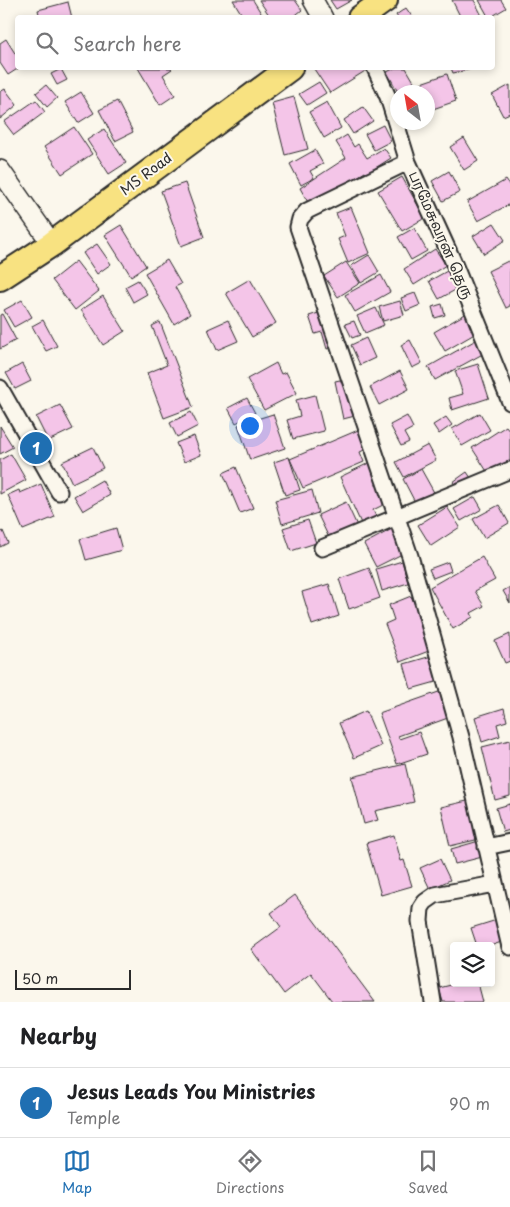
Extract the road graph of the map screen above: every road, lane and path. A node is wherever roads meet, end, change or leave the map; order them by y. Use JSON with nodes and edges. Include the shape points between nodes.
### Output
{"nodes":[{"id":1,"x":313,"y":0,"type":"edge"},
{"id":2,"x":385,"y":0,"type":"edge"},
{"id":3,"x":321,"y":15,"type":"edge"},
{"id":4,"x":364,"y":15,"type":"edge"},
{"id":5,"x":287,"y":70,"type":"edge"},
{"id":6,"x":376,"y":70,"type":"edge"},
{"id":7,"x":408,"y":162,"type":"junction"},
{"id":8,"x":0,"y":170,"type":"edge"},
{"id":9,"x":52,"y":244,"type":"junction"},
{"id":10,"x":0,"y":278,"type":"edge"},
{"id":11,"x":0,"y":388,"type":"edge"},
{"id":12,"x":510,"y":402,"type":"edge"},
{"id":13,"x":510,"y":470,"type":"edge"},
{"id":14,"x":59,"y":492,"type":"dead end"},
{"id":15,"x":398,"y":518,"type":"junction"},
{"id":16,"x":322,"y":548,"type":"dead end"},
{"id":17,"x":510,"y":842,"type":"edge"},
{"id":18,"x":486,"y":847,"type":"junction"},
{"id":19,"x":495,"y":884,"type":"junction"},
{"id":20,"x":510,"y":947,"type":"edge"},
{"id":21,"x":433,"y":1002,"type":"edge"}],
"edges":[{"from":1,"to":3,"type":"street"},
{"from":2,"to":4,"type":"highway"},
{"from":5,"to":9,"type":"highway","name":"MS Road"},
{"from":6,"to":7,"type":"street","name":"பரமேசுவரன் தெரு","via":[[388,97]]},
{"from":7,"to":12,"type":"street","name":"பரமேசுவரன் தெரு","via":[[453,261]]},
{"from":7,"to":15,"type":"street","via":[[307,211],[298,222]]},
{"from":8,"to":9,"type":"street"},
{"from":9,"to":10,"type":"highway","name":"MS Road"},
{"from":11,"to":14,"type":"street"},
{"from":13,"to":15,"type":"street"},
{"from":15,"to":16,"type":"street"},
{"from":15,"to":18,"type":"street","via":[[454,709]]},
{"from":17,"to":18,"type":"street"},
{"from":18,"to":19,"type":"street"},
{"from":19,"to":20,"type":"street"},
{"from":19,"to":21,"type":"street","via":[[435,895],[421,908],[420,921]]}]}
